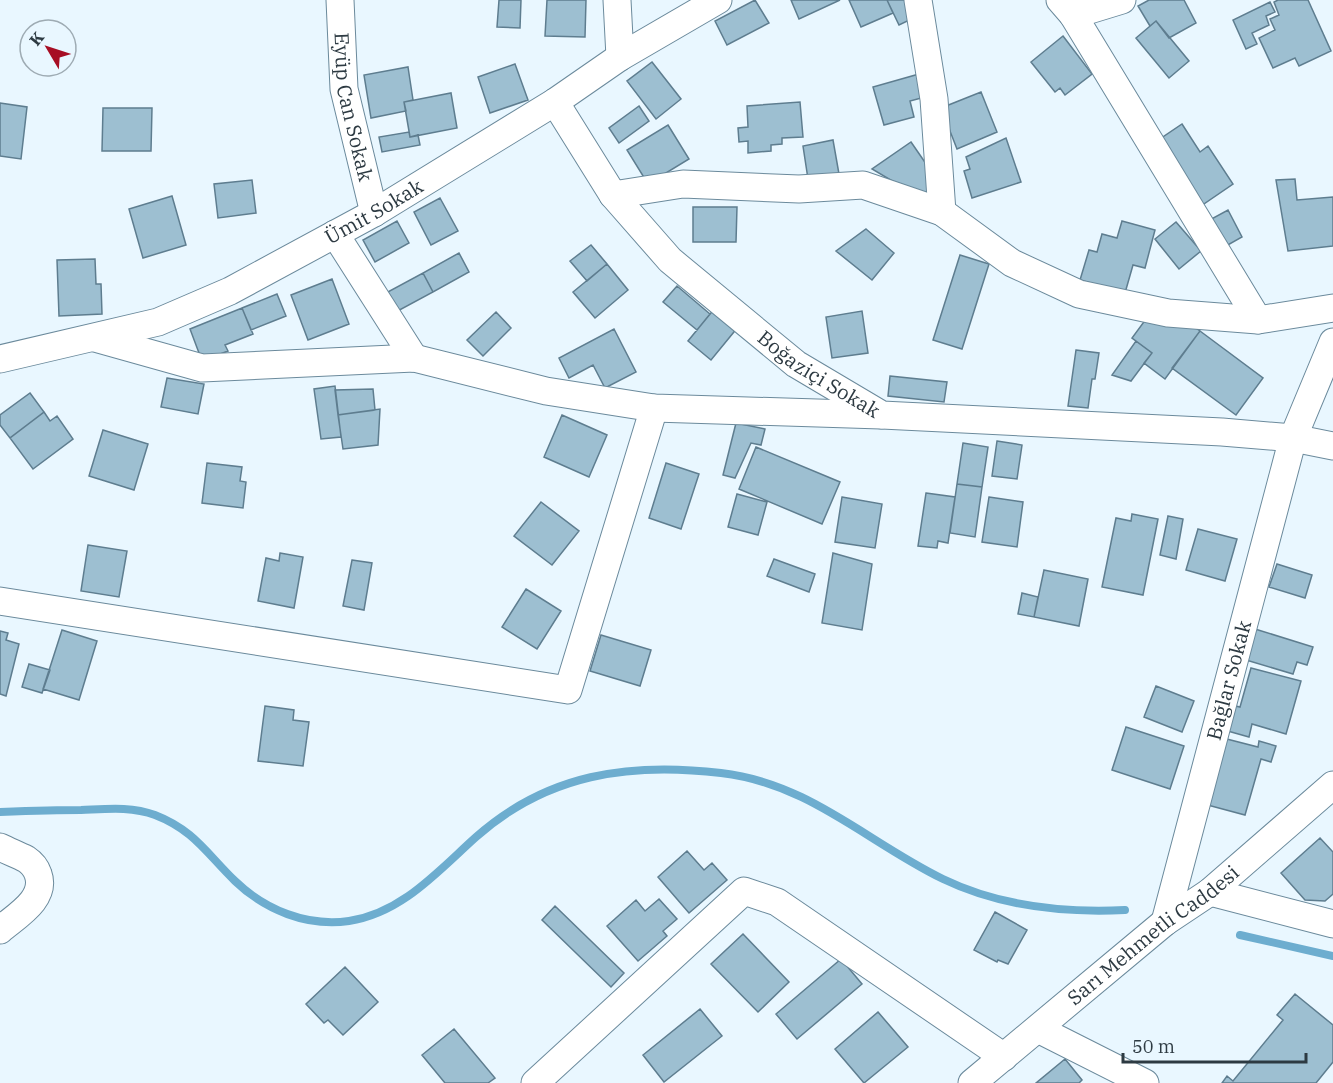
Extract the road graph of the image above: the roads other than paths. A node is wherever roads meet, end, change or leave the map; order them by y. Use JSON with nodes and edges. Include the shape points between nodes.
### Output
{"nodes":[{"id":1,"x":340,"y":0,"type":"edge"},
{"id":2,"x":617,"y":0,"type":"edge"},
{"id":3,"x":718,"y":0,"type":"edge"},
{"id":4,"x":918,"y":0,"type":"edge"},
{"id":5,"x":1122,"y":0,"type":"edge"},
{"id":6,"x":1067,"y":8,"type":"edge"},
{"id":7,"x":620,"y":57,"type":"junction"},
{"id":8,"x":555,"y":102,"type":"junction"},
{"id":9,"x":613,"y":195,"type":"junction"},
{"id":10,"x":374,"y":213,"type":"junction"},
{"id":11,"x":942,"y":213,"type":"junction"},
{"id":12,"x":335,"y":234,"type":"junction"},
{"id":13,"x":1333,"y":308,"type":"edge"},
{"id":14,"x":1258,"y":320,"type":"junction"},
{"id":15,"x":91,"y":337,"type":"junction"},
{"id":16,"x":1333,"y":342,"type":"edge"},
{"id":17,"x":414,"y":358,"type":"junction"},
{"id":18,"x":0,"y":359,"type":"edge"},
{"id":19,"x":654,"y":408,"type":"junction"},
{"id":20,"x":882,"y":415,"type":"junction"},
{"id":21,"x":1293,"y":438,"type":"junction"},
{"id":22,"x":1333,"y":446,"type":"edge"},
{"id":23,"x":0,"y":600,"type":"edge"},
{"id":24,"x":1333,"y":785,"type":"edge"},
{"id":25,"x":0,"y":847,"type":"edge"},
{"id":26,"x":1210,"y":892,"type":"junction"},
{"id":27,"x":1165,"y":922,"type":"junction"},
{"id":28,"x":1333,"y":924,"type":"edge"},
{"id":29,"x":0,"y":930,"type":"edge"},
{"id":30,"x":1038,"y":1029,"type":"junction"},
{"id":31,"x":1004,"y":1057,"type":"junction"},
{"id":32,"x":535,"y":1083,"type":"edge"},
{"id":33,"x":972,"y":1083,"type":"edge"},
{"id":34,"x":1145,"y":1083,"type":"edge"}],
"edges":[{"from":1,"to":10,"type":"street","name":"Eyüp Can Sokak","via":[[344,89]]},
{"from":2,"to":7,"type":"street"},
{"from":3,"to":7,"type":"street","name":"Ümit Sokak"},
{"from":4,"to":11,"type":"street","via":[[934,99]]},
{"from":5,"to":6,"type":"street"},
{"from":6,"to":14,"type":"street"},
{"from":7,"to":8,"type":"street","name":"Ümit Sokak"},
{"from":8,"to":9,"type":"street","name":"Boğaziçi Sokak"},
{"from":8,"to":10,"type":"street","name":"Ümit Sokak"},
{"from":9,"to":11,"type":"street","via":[[683,184],[799,189],[863,185]]},
{"from":9,"to":20,"type":"street","name":"Boğaziçi Sokak","via":[[670,260],[796,364]]},
{"from":10,"to":12,"type":"street","name":"Ümit Sokak"},
{"from":11,"to":14,"type":"street","via":[[1012,263],[1079,294],[1168,314]]},
{"from":12,"to":15,"type":"street","name":"Ümit Sokak","via":[[230,291],[168,318]]},
{"from":12,"to":17,"type":"street"},
{"from":13,"to":14,"type":"street"},
{"from":15,"to":17,"type":"street","via":[[202,368]]},
{"from":15,"to":18,"type":"street","name":"Ümit Sokak"},
{"from":16,"to":21,"type":"street","name":"Bağlar Sokak"},
{"from":17,"to":19,"type":"street","via":[[546,390]]},
{"from":19,"to":20,"type":"street"},
{"from":19,"to":23,"type":"street","via":[[568,690]]},
{"from":20,"to":21,"type":"street","name":"Boğaziçi Sokak"},
{"from":21,"to":22,"type":"street","name":"Boğaziçi Sokak"},
{"from":21,"to":27,"type":"street","name":"Bağlar Sokak"},
{"from":24,"to":26,"type":"street","name":"Sarı Mehmetli Caddesi"},
{"from":25,"to":29,"type":"street","via":[[33,865],[40,881],[31,903]]},
{"from":26,"to":27,"type":"street","name":"Sarı Mehmetli Caddesi"},
{"from":26,"to":28,"type":"street"},
{"from":27,"to":30,"type":"street","name":"Sarı Mehmetli Caddesi"},
{"from":30,"to":31,"type":"street","name":"Sarı Mehmetli Caddesi"},
{"from":30,"to":34,"type":"street"},
{"from":31,"to":32,"type":"street","via":[[777,902],[744,891]]},
{"from":31,"to":33,"type":"street","name":"Sarı Mehmetli Caddesi"}]}
